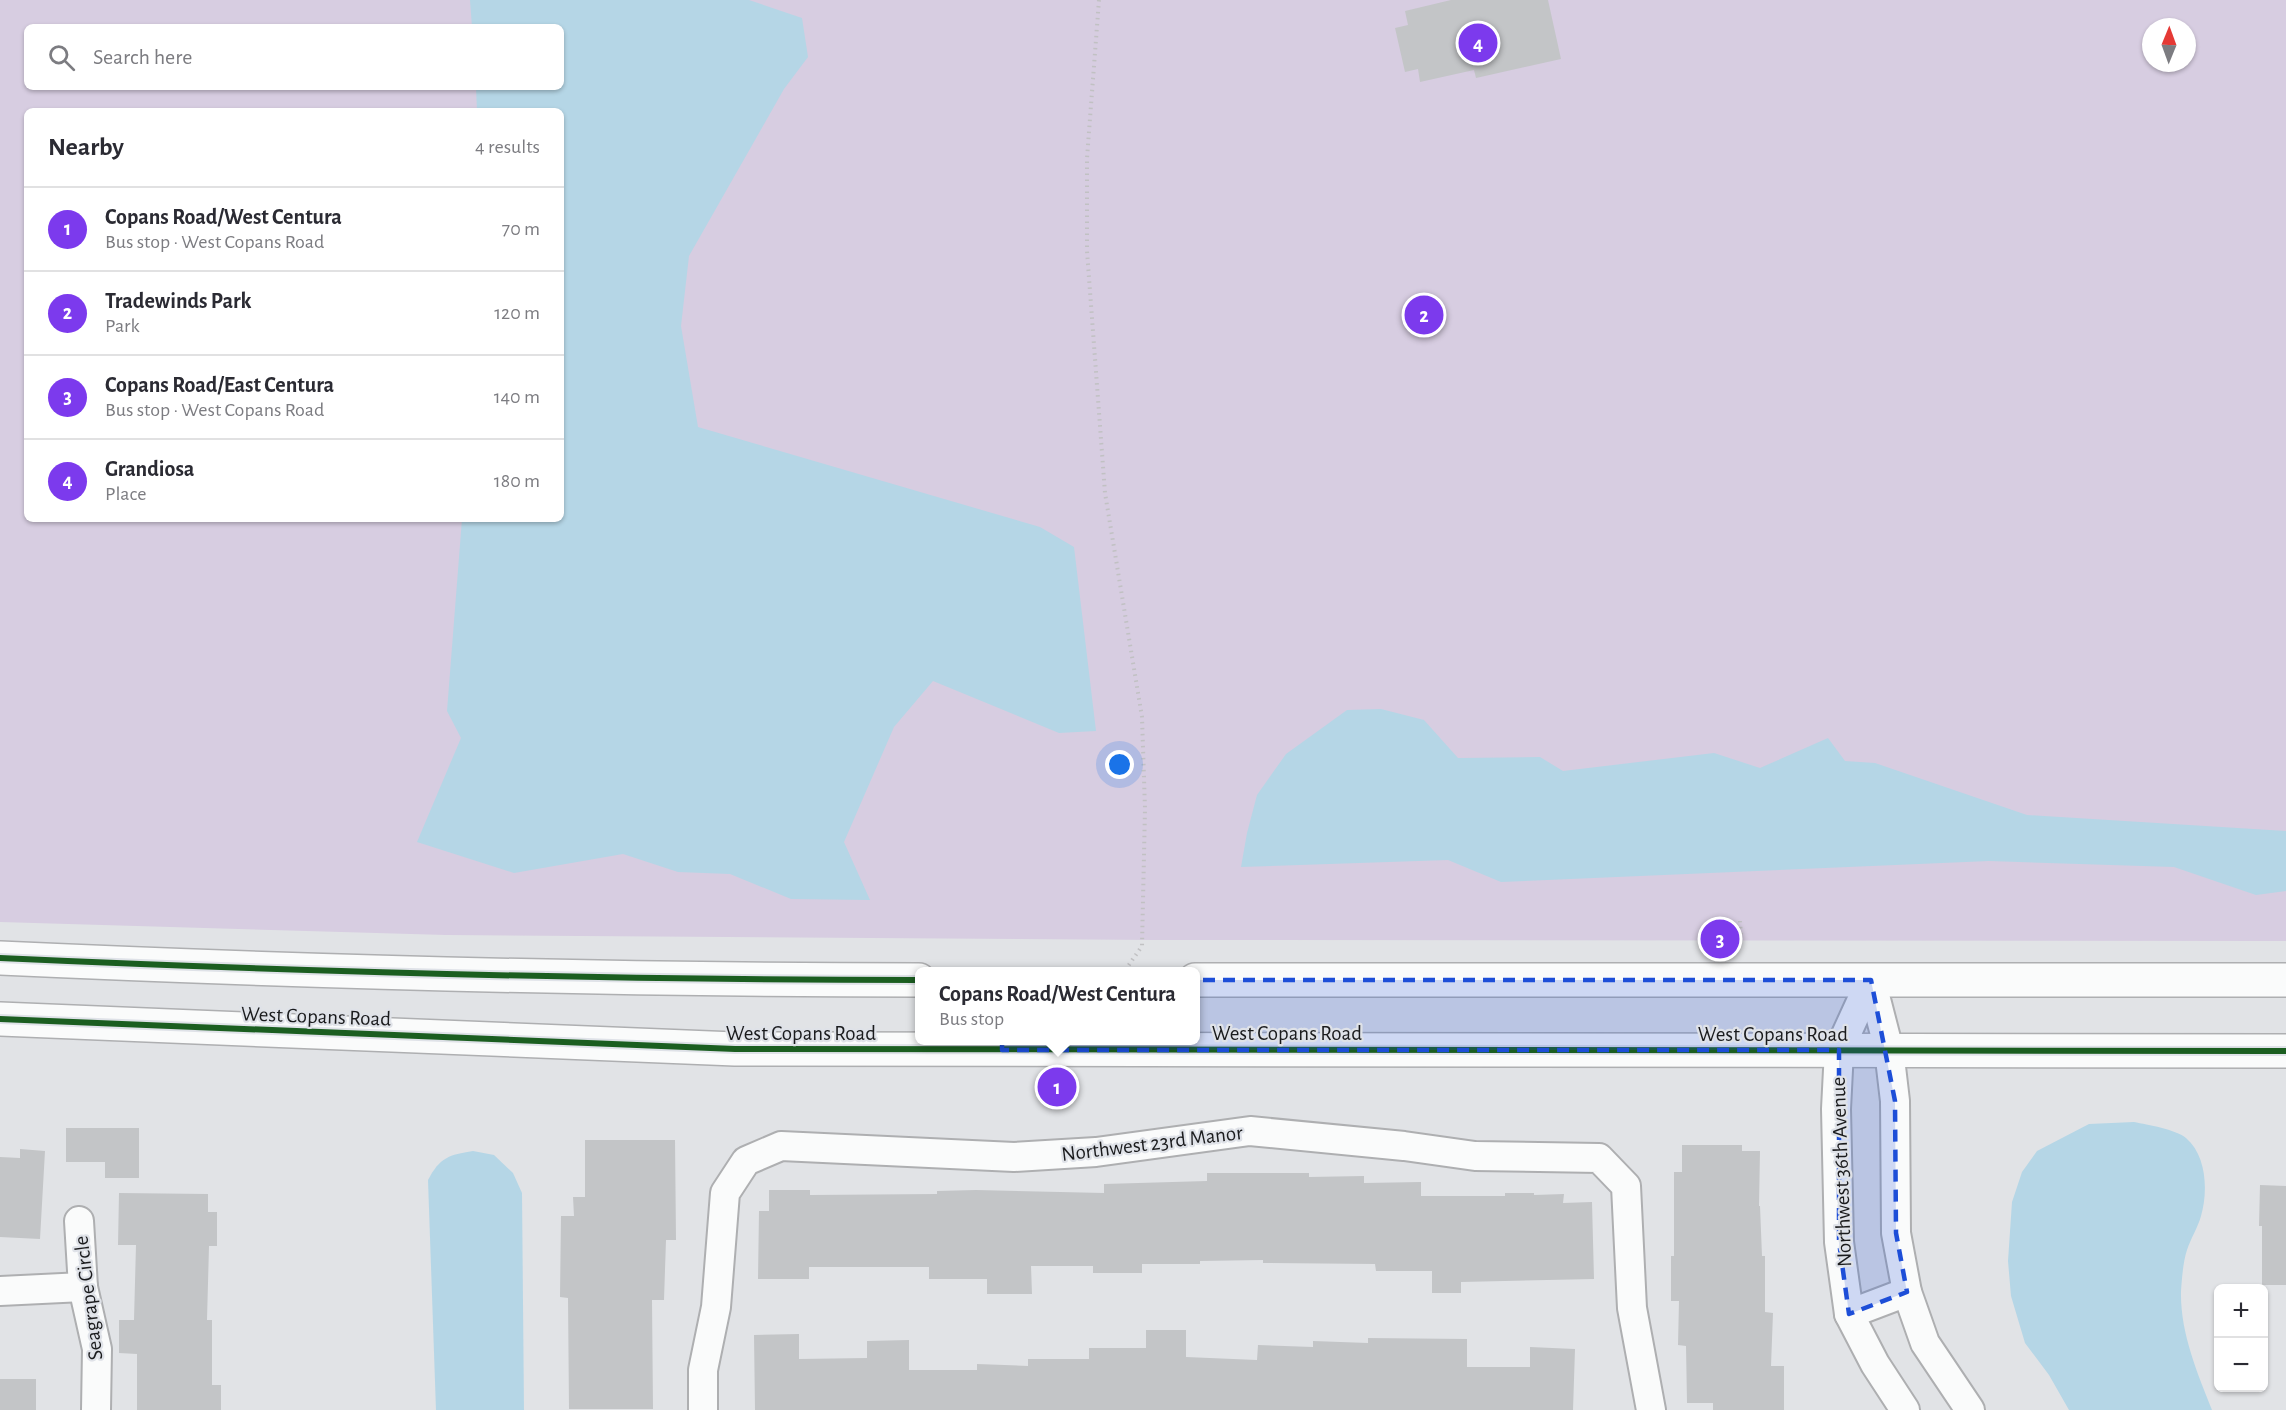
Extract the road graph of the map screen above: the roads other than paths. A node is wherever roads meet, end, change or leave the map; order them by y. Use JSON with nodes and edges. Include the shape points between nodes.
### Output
{"nodes":[{"id":1,"x":0,"y":958,"type":"edge"},
{"id":2,"x":915,"y":980,"type":"edge"},
{"id":3,"x":1200,"y":980,"type":"edge"},
{"id":4,"x":1871,"y":980,"type":"junction"},
{"id":5,"x":2286,"y":980,"type":"edge"},
{"id":6,"x":0,"y":1019,"type":"edge"},
{"id":7,"x":1003,"y":1045,"type":"edge"},
{"id":8,"x":1839,"y":1050,"type":"junction"},
{"id":9,"x":1889,"y":1050,"type":"junction"},
{"id":10,"x":2286,"y":1051,"type":"edge"},
{"id":11,"x":79,"y":1221,"type":"dead end"},
{"id":12,"x":83,"y":1287,"type":"junction"},
{"id":13,"x":0,"y":1291,"type":"edge"},
{"id":14,"x":1907,"y":1292,"type":"junction"},
{"id":15,"x":1849,"y":1314,"type":"junction"},
{"id":16,"x":96,"y":1410,"type":"edge"},
{"id":17,"x":703,"y":1410,"type":"edge"},
{"id":18,"x":1651,"y":1410,"type":"edge"},
{"id":19,"x":1905,"y":1410,"type":"edge"},
{"id":20,"x":1970,"y":1410,"type":"edge"}],
"edges":[{"from":1,"to":2,"type":"main road","via":[[734,980]]},
{"from":3,"to":4,"type":"main road"},
{"from":4,"to":5,"type":"main road"},
{"from":4,"to":8,"type":"street","name":"Northwest 36th Avenue"},
{"from":4,"to":9,"type":"street"},
{"from":6,"to":7,"type":"main road","name":"West Copans Road","via":[[735,1049]]},
{"from":7,"to":8,"type":"main road","name":"West Copans Road"},
{"from":8,"to":9,"type":"main road","name":"West Copans Road"},
{"from":8,"to":15,"type":"street","name":"Northwest 36th Avenue","via":[[1839,1242]]},
{"from":9,"to":10,"type":"main road","name":"West Copans Road"},
{"from":9,"to":14,"type":"street","via":[[1895,1101],[1896,1233]]},
{"from":11,"to":12,"type":"street","name":"Seagrape Circle"},
{"from":12,"to":13,"type":"street"},
{"from":12,"to":16,"type":"street","name":"Seagrape Circle","via":[[97,1348]]},
{"from":14,"to":15,"type":"street"},
{"from":14,"to":20,"type":"street","via":[[1925,1343]]},
{"from":15,"to":19,"type":"street","name":"Northwest 36th Avenue"},
{"from":17,"to":18,"type":"street","name":"Northwest 23rd Manor","via":[[703,1370],[716,1307],[725,1194],[746,1161],[781,1146],[1014,1157],[1096,1152],[1250,1131],[1475,1156],[1599,1158],[1626,1186],[1632,1308]]}]}
